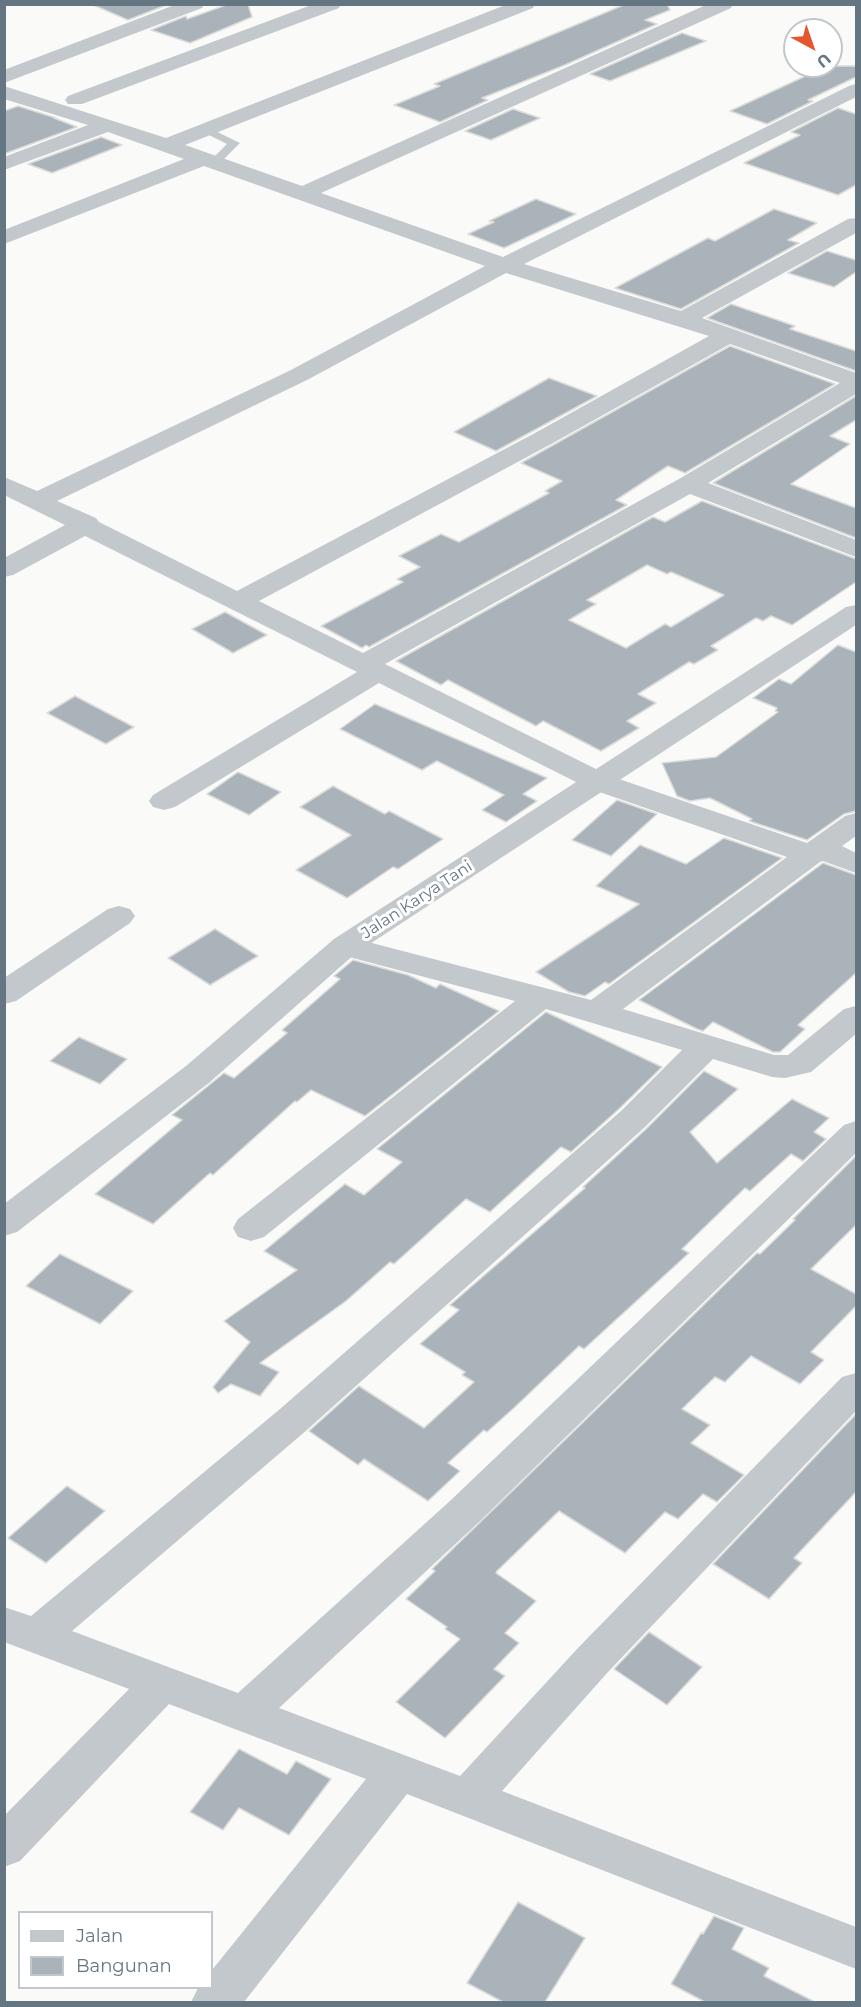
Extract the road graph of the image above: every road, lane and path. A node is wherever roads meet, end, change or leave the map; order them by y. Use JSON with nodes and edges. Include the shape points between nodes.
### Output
{"nodes":[{"id":1,"x":138,"y":4,"type":"edge"},
{"id":2,"x":195,"y":4,"type":"edge"},
{"id":3,"x":332,"y":4,"type":"edge"},
{"id":4,"x":526,"y":4,"type":"edge"},
{"id":5,"x":724,"y":4,"type":"edge"},
{"id":6,"x":165,"y":15,"type":"junction"},
{"id":7,"x":4,"y":77,"type":"edge"},
{"id":8,"x":856,"y":90,"type":"edge"},
{"id":9,"x":10,"y":98,"type":"edge"},
{"id":10,"x":75,"y":100,"type":"dead end"},
{"id":11,"x":108,"y":125,"type":"junction"},
{"id":12,"x":207,"y":129,"type":"junction"},
{"id":13,"x":165,"y":146,"type":"junction"},
{"id":14,"x":208,"y":161,"type":"junction"},
{"id":15,"x":4,"y":164,"type":"edge"},
{"id":16,"x":302,"y":194,"type":"junction"},
{"id":17,"x":856,"y":224,"type":"edge"},
{"id":18,"x":4,"y":238,"type":"edge"},
{"id":19,"x":504,"y":265,"type":"junction"},
{"id":20,"x":683,"y":319,"type":"junction"},
{"id":21,"x":728,"y":335,"type":"junction"},
{"id":22,"x":856,"y":382,"type":"edge"},
{"id":23,"x":688,"y":484,"type":"junction"},
{"id":24,"x":4,"y":485,"type":"edge"},
{"id":25,"x":37,"y":501,"type":"junction"},
{"id":26,"x":87,"y":524,"type":"junction"},
{"id":27,"x":856,"y":549,"type":"edge"},
{"id":28,"x":4,"y":569,"type":"edge"},
{"id":29,"x":239,"y":601,"type":"junction"},
{"id":30,"x":856,"y":613,"type":"edge"},
{"id":31,"x":371,"y":668,"type":"junction"},
{"id":32,"x":599,"y":782,"type":"junction"},
{"id":33,"x":164,"y":801,"type":"dead end"},
{"id":34,"x":856,"y":822,"type":"edge"},
{"id":35,"x":817,"y":852,"type":"junction"},
{"id":36,"x":856,"y":864,"type":"edge"},
{"id":37,"x":119,"y":916,"type":"dead end"},
{"id":38,"x":345,"y":946,"type":"junction"},
{"id":39,"x":4,"y":994,"type":"edge"},
{"id":40,"x":542,"y":996,"type":"junction"},
{"id":41,"x":597,"y":1012,"type":"junction"},
{"id":42,"x":856,"y":1017,"type":"edge"},
{"id":43,"x":706,"y":1046,"type":"junction"},
{"id":44,"x":856,"y":1132,"type":"edge"},
{"id":45,"x":4,"y":1223,"type":"edge"},
{"id":46,"x":251,"y":1228,"type":"dead end"},
{"id":47,"x":856,"y":1387,"type":"edge"},
{"id":48,"x":21,"y":1630,"type":"edge"},
{"id":49,"x":162,"y":1683,"type":"junction"},
{"id":50,"x":244,"y":1714,"type":"junction"},
{"id":51,"x":398,"y":1772,"type":"junction"},
{"id":52,"x":468,"y":1798,"type":"junction"},
{"id":53,"x":4,"y":1847,"type":"edge"},
{"id":54,"x":856,"y":1948,"type":"edge"},
{"id":55,"x":216,"y":2002,"type":"edge"}],
"edges":[{"from":1,"to":6,"type":"street"},
{"from":2,"to":6,"type":"street"},
{"from":3,"to":10,"type":"street"},
{"from":4,"to":12,"type":"street"},
{"from":5,"to":16,"type":"street"},
{"from":6,"to":7,"type":"street"},
{"from":8,"to":19,"type":"street"},
{"from":9,"to":11,"type":"street"},
{"from":11,"to":13,"type":"street"},
{"from":11,"to":15,"type":"street"},
{"from":12,"to":13,"type":"street"},
{"from":12,"to":14,"type":"lane","via":[[234,143]]},
{"from":13,"to":14,"type":"street"},
{"from":14,"to":16,"type":"street"},
{"from":14,"to":18,"type":"street"},
{"from":16,"to":19,"type":"street"},
{"from":17,"to":20,"type":"street"},
{"from":19,"to":20,"type":"street"},
{"from":19,"to":25,"type":"street","via":[[299,375]]},
{"from":20,"to":21,"type":"street"},
{"from":21,"to":22,"type":"street"},
{"from":21,"to":29,"type":"street"},
{"from":22,"to":23,"type":"street"},
{"from":23,"to":27,"type":"street"},
{"from":23,"to":31,"type":"street"},
{"from":24,"to":25,"type":"street"},
{"from":25,"to":26,"type":"street"},
{"from":26,"to":28,"type":"street"},
{"from":26,"to":29,"type":"street"},
{"from":29,"to":31,"type":"street"},
{"from":30,"to":32,"type":"street","name":"Jalan Karya Tani"},
{"from":31,"to":32,"type":"street"},
{"from":31,"to":33,"type":"street"},
{"from":32,"to":35,"type":"street"},
{"from":32,"to":38,"type":"street","name":"Jalan Karya Tani"},
{"from":34,"to":35,"type":"street"},
{"from":35,"to":36,"type":"street"},
{"from":35,"to":41,"type":"street"},
{"from":37,"to":39,"type":"street"},
{"from":38,"to":40,"type":"street"},
{"from":38,"to":45,"type":"street","name":"Jalan Karya Tani","via":[[198,1074]]},
{"from":40,"to":41,"type":"street"},
{"from":40,"to":46,"type":"street"},
{"from":41,"to":43,"type":"street"},
{"from":42,"to":43,"type":"street","via":[[792,1067],[772,1066]]},
{"from":43,"to":48,"type":"street","via":[[633,1119],[294,1419]]},
{"from":44,"to":50,"type":"street","via":[[481,1495]]},
{"from":47,"to":52,"type":"street","via":[[593,1660]]},
{"from":48,"to":49,"type":"street"},
{"from":49,"to":50,"type":"street"},
{"from":49,"to":53,"type":"street"},
{"from":50,"to":51,"type":"street"},
{"from":51,"to":52,"type":"street"},
{"from":51,"to":55,"type":"street"},
{"from":52,"to":54,"type":"street"}]}
